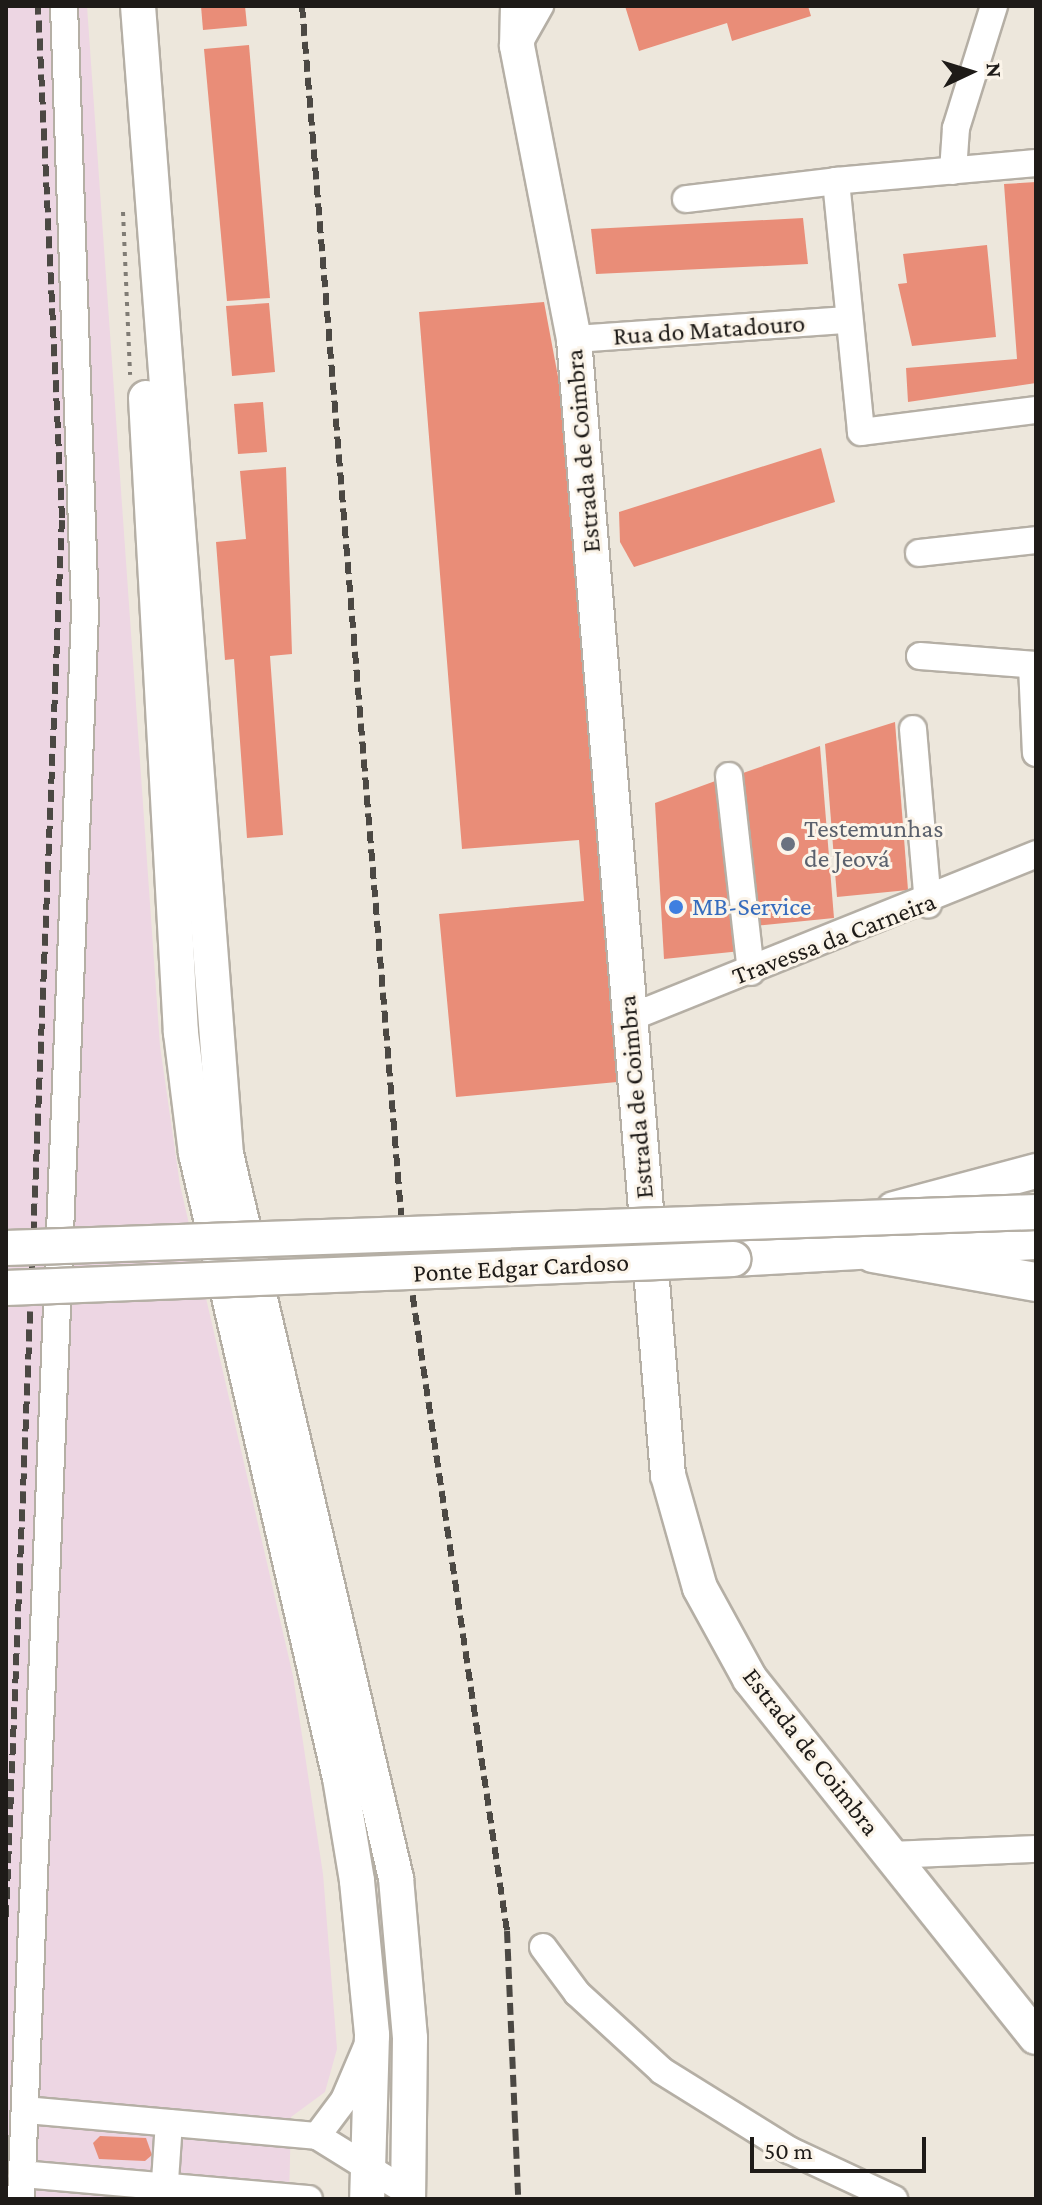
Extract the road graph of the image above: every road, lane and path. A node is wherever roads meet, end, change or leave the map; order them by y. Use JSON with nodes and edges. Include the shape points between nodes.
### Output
{"nodes":[{"id":1,"x":64,"y":6,"type":"edge"},
{"id":2,"x":130,"y":6,"type":"edge"},
{"id":3,"x":138,"y":6,"type":"edge"},
{"id":4,"x":518,"y":6,"type":"edge"},
{"id":5,"x":527,"y":6,"type":"edge"},
{"id":6,"x":540,"y":6,"type":"edge"},
{"id":7,"x":994,"y":6,"type":"edge"},
{"id":8,"x":517,"y":46,"type":"junction"},
{"id":9,"x":1036,"y":163,"type":"edge"},
{"id":10,"x":953,"y":171,"type":"junction"},
{"id":11,"x":836,"y":181,"type":"junction"},
{"id":12,"x":686,"y":199,"type":"dead end"},
{"id":13,"x":845,"y":320,"type":"junction"},
{"id":14,"x":574,"y":339,"type":"junction"},
{"id":15,"x":1036,"y":410,"type":"edge"},
{"id":16,"x":1036,"y":540,"type":"edge"},
{"id":17,"x":919,"y":553,"type":"dead end"},
{"id":18,"x":920,"y":656,"type":"dead end"},
{"id":19,"x":1034,"y":666,"type":"edge"},
{"id":20,"x":913,"y":729,"type":"dead end"},
{"id":21,"x":1036,"y":753,"type":"edge"},
{"id":22,"x":729,"y":776,"type":"dead end"},
{"id":23,"x":1036,"y":854,"type":"edge"},
{"id":24,"x":928,"y":904,"type":"junction"},
{"id":25,"x":751,"y":972,"type":"junction"},
{"id":26,"x":629,"y":1018,"type":"junction"},
{"id":27,"x":197,"y":1030,"type":"junction"},
{"id":28,"x":1036,"y":1171,"type":"edge"},
{"id":29,"x":1036,"y":1212,"type":"edge"},
{"id":30,"x":866,"y":1216,"type":"junction"},
{"id":31,"x":1036,"y":1242,"type":"edge"},
{"id":32,"x":6,"y":1248,"type":"edge"},
{"id":33,"x":873,"y":1253,"type":"junction"},
{"id":34,"x":1036,"y":1282,"type":"edge"},
{"id":35,"x":6,"y":1288,"type":"edge"},
{"id":36,"x":1036,"y":1849,"type":"edge"},
{"id":37,"x":891,"y":1855,"type":"junction"},
{"id":38,"x":543,"y":1947,"type":"dead end"},
{"id":39,"x":372,"y":2035,"type":"junction"},
{"id":40,"x":1036,"y":2037,"type":"edge"},
{"id":41,"x":26,"y":2110,"type":"junction"},
{"id":42,"x":169,"y":2123,"type":"junction"},
{"id":43,"x":317,"y":2136,"type":"junction"},
{"id":44,"x":165,"y":2181,"type":"junction"},
{"id":45,"x":369,"y":2183,"type":"edge"},
{"id":46,"x":22,"y":2186,"type":"edge"},
{"id":47,"x":409,"y":2196,"type":"edge"},
{"id":48,"x":309,"y":2199,"type":"edge"},
{"id":49,"x":894,"y":2199,"type":"edge"}],
"edges":[{"from":1,"to":41,"type":"street","via":[[85,613]]},
{"from":2,"to":27,"type":"main road"},
{"from":3,"to":27,"type":"main road"},
{"from":4,"to":8,"type":"main road"},
{"from":5,"to":8,"type":"main road"},
{"from":6,"to":8,"type":"street"},
{"from":7,"to":10,"type":"street","via":[[956,128]]},
{"from":8,"to":14,"type":"main road","name":"Estrada de Coimbra"},
{"from":9,"to":10,"type":"street"},
{"from":10,"to":11,"type":"street"},
{"from":11,"to":12,"type":"street"},
{"from":11,"to":13,"type":"street"},
{"from":13,"to":14,"type":"street","name":"Rua do Matadouro"},
{"from":13,"to":15,"type":"street","via":[[861,432]]},
{"from":14,"to":26,"type":"main road","name":"Estrada de Coimbra"},
{"from":16,"to":17,"type":"street"},
{"from":18,"to":19,"type":"street"},
{"from":19,"to":21,"type":"street"},
{"from":20,"to":24,"type":"street"},
{"from":22,"to":25,"type":"street"},
{"from":23,"to":24,"type":"street","name":"Travessa da Carneira"},
{"from":24,"to":25,"type":"street","name":"Travessa da Carneira"},
{"from":25,"to":26,"type":"street","name":"Travessa da Carneira"},
{"from":26,"to":37,"type":"main road","name":"Estrada de Coimbra","via":[[668,1475],[700,1588],[750,1679]]},
{"from":27,"to":39,"type":"main road","via":[[196,1153],[340,1778]]},
{"from":27,"to":47,"type":"main road","via":[[396,1878],[410,2038]]},
{"from":28,"to":30,"type":"main road"},
{"from":29,"to":30,"type":"main road","name":"Ponte Edgar Cardoso","bridge":true},
{"from":30,"to":32,"type":"main road","name":"Ponte Edgar Cardoso","bridge":true},
{"from":31,"to":33,"type":"main road","name":"Ponte Edgar Cardoso"},
{"from":33,"to":34,"type":"highway"},
{"from":33,"to":35,"type":"main road","name":"Ponte Edgar Cardoso","bridge":true},
{"from":36,"to":37,"type":"street"},
{"from":37,"to":40,"type":"main road","name":"Estrada de Coimbra"},
{"from":38,"to":49,"type":"street","via":[[583,2000],[662,2071],[789,2150]]},
{"from":39,"to":43,"type":"street","via":[[344,2100]]},
{"from":39,"to":45,"type":"main road"},
{"from":41,"to":42,"type":"street"},
{"from":41,"to":46,"type":"street"},
{"from":42,"to":43,"type":"street"},
{"from":42,"to":44,"type":"street"},
{"from":43,"to":45,"type":"street"},
{"from":44,"to":46,"type":"street"},
{"from":44,"to":48,"type":"street"},
{"from":45,"to":47,"type":"street"}]}
